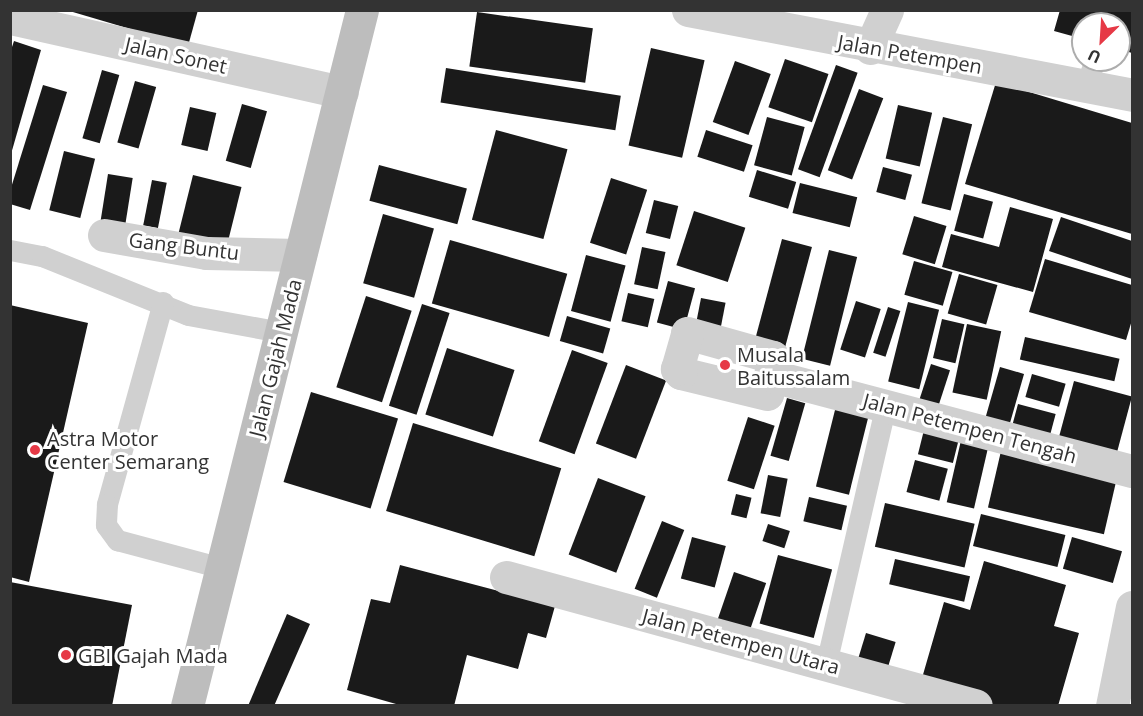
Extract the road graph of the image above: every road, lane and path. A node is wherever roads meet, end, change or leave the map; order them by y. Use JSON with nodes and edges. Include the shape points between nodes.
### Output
{"nodes":[{"id":1,"x":362,"y":10,"type":"edge"},
{"id":2,"x":688,"y":10,"type":"edge"},
{"id":3,"x":887,"y":10,"type":"edge"},
{"id":4,"x":10,"y":18,"type":"edge"},
{"id":5,"x":870,"y":48,"type":"junction"},
{"id":6,"x":1071,"y":70,"type":"edge"},
{"id":7,"x":1090,"y":72,"type":"edge"},
{"id":8,"x":342,"y":92,"type":"junction"},
{"id":9,"x":1132,"y":95,"type":"edge"},
{"id":10,"x":104,"y":235,"type":"dead end"},
{"id":11,"x":10,"y":250,"type":"edge"},
{"id":12,"x":300,"y":255,"type":"junction"},
{"id":13,"x":163,"y":302,"type":"junction"},
{"id":14,"x":281,"y":332,"type":"junction"},
{"id":15,"x":772,"y":376,"type":"dead end"},
{"id":16,"x":886,"y":405,"type":"junction"},
{"id":17,"x":1132,"y":471,"type":"edge"},
{"id":18,"x":222,"y":568,"type":"junction"},
{"id":19,"x":506,"y":577,"type":"dead end"},
{"id":20,"x":1132,"y":607,"type":"edge"},
{"id":21,"x":826,"y":664,"type":"junction"},
{"id":22,"x":187,"y":705,"type":"edge"},
{"id":23,"x":976,"y":705,"type":"edge"},
{"id":24,"x":1112,"y":705,"type":"edge"}],
"edges":[{"from":1,"to":8,"type":"main road","name":"Jalan Gajah Mada"},
{"from":2,"to":5,"type":"street","name":"Jalan Petempen"},
{"from":3,"to":5,"type":"street"},
{"from":4,"to":8,"type":"street","name":"Jalan Sonet"},
{"from":5,"to":6,"type":"street","name":"Jalan Petempen"},
{"from":7,"to":9,"type":"street","name":"Jalan Petempen"},
{"from":8,"to":12,"type":"main road","name":"Jalan Gajah Mada"},
{"from":10,"to":12,"type":"street","name":"Gang Buntu","via":[[206,253]]},
{"from":11,"to":13,"type":"lane","via":[[42,255]]},
{"from":12,"to":14,"type":"main road","name":"Jalan Gajah Mada"},
{"from":13,"to":14,"type":"lane","via":[[188,315]]},
{"from":13,"to":18,"type":"lane","via":[[107,504],[106,525],[117,540]]},
{"from":14,"to":18,"type":"main road","name":"Jalan Gajah Mada"},
{"from":15,"to":16,"type":"street","name":"Jalan Petempen Tengah"},
{"from":16,"to":17,"type":"street","name":"Jalan Petempen Tengah"},
{"from":16,"to":21,"type":"lane"},
{"from":18,"to":22,"type":"main road","name":"Jalan Gajah Mada"},
{"from":19,"to":21,"type":"street","name":"Jalan Petempen Utara"},
{"from":20,"to":24,"type":"street"},
{"from":21,"to":23,"type":"street","name":"Jalan Petempen Utara"}]}
